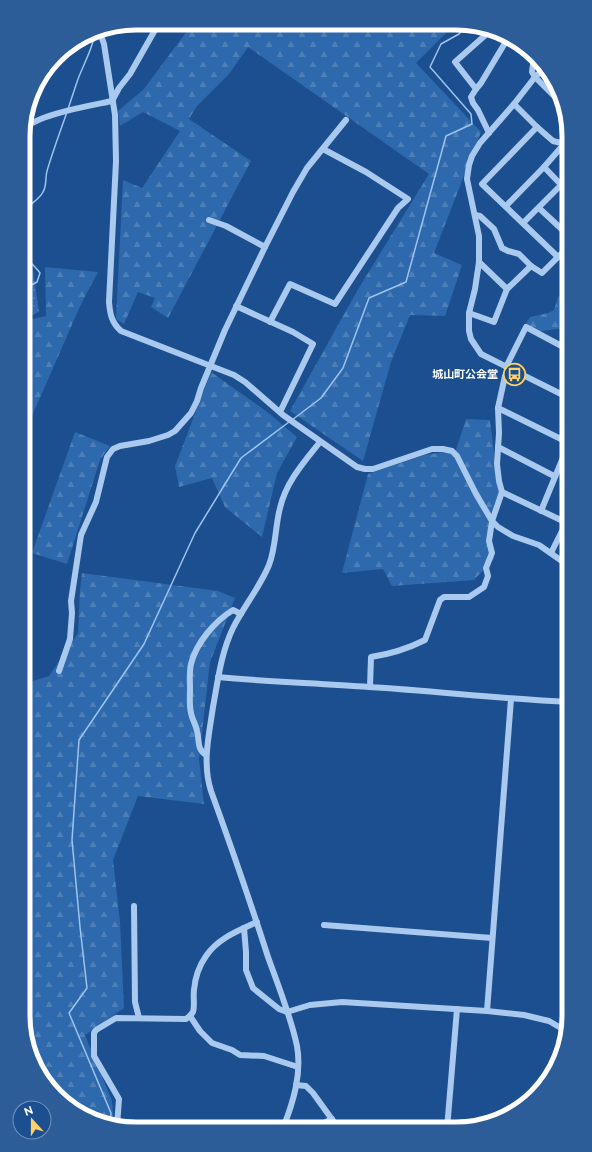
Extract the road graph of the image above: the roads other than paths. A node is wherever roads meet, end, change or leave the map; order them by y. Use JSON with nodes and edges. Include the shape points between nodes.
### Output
{"nodes":[{"id":1,"x":155,"y":30,"type":"edge"},
{"id":2,"x":486,"y":35,"type":"edge"},
{"id":3,"x":101,"y":36,"type":"edge"},
{"id":4,"x":505,"y":42,"type":"edge"},
{"id":5,"x":533,"y":63,"type":"edge"},
{"id":6,"x":540,"y":72,"type":"edge"},
{"id":7,"x":535,"y":77,"type":"junction"},
{"id":8,"x":476,"y":89,"type":"junction"},
{"id":9,"x":554,"y":96,"type":"edge"},
{"id":10,"x":112,"y":101,"type":"junction"},
{"id":11,"x":514,"y":104,"type":"junction"},
{"id":12,"x":346,"y":120,"type":"dead end"},
{"id":13,"x":31,"y":123,"type":"edge"},
{"id":14,"x":537,"y":127,"type":"junction"},
{"id":15,"x":489,"y":133,"type":"junction"},
{"id":16,"x":562,"y":144,"type":"edge"},
{"id":17,"x":322,"y":149,"type":"junction"},
{"id":18,"x":562,"y":150,"type":"edge"},
{"id":19,"x":544,"y":168,"type":"junction"},
{"id":20,"x":561,"y":185,"type":"joint"},
{"id":21,"x":506,"y":206,"type":"junction"},
{"id":22,"x":539,"y":208,"type":"junction"},
{"id":23,"x":475,"y":215,"type":"junction"},
{"id":24,"x":210,"y":220,"type":"dead end"},
{"id":25,"x":523,"y":223,"type":"junction"},
{"id":26,"x":562,"y":229,"type":"edge"},
{"id":27,"x":265,"y":247,"type":"junction"},
{"id":28,"x":562,"y":253,"type":"edge"},
{"id":29,"x":558,"y":257,"type":"junction"},
{"id":30,"x":479,"y":262,"type":"junction"},
{"id":31,"x":531,"y":266,"type":"junction"},
{"id":32,"x":507,"y":290,"type":"junction"},
{"id":33,"x":236,"y":306,"type":"junction"},
{"id":34,"x":469,"y":313,"type":"junction"},
{"id":35,"x":270,"y":322,"type":"junction"},
{"id":36,"x":562,"y":341,"type":"edge"},
{"id":37,"x":560,"y":345,"type":"joint"},
{"id":38,"x":210,"y":366,"type":"junction"},
{"id":39,"x":507,"y":368,"type":"junction"},
{"id":40,"x":562,"y":395,"type":"edge"},
{"id":41,"x":498,"y":408,"type":"junction"},
{"id":42,"x":282,"y":413,"type":"junction"},
{"id":43,"x":562,"y":440,"type":"edge"},
{"id":44,"x":320,"y":442,"type":"junction"},
{"id":45,"x":498,"y":447,"type":"junction"},
{"id":46,"x":562,"y":458,"type":"edge"},
{"id":47,"x":554,"y":476,"type":"junction"},
{"id":48,"x":502,"y":492,"type":"junction"},
{"id":49,"x":541,"y":511,"type":"junction"},
{"id":50,"x":492,"y":521,"type":"junction"},
{"id":51,"x":562,"y":521,"type":"edge"},
{"id":52,"x":562,"y":537,"type":"edge"},
{"id":53,"x":551,"y":553,"type":"junction"},
{"id":54,"x":562,"y":561,"type":"edge"},
{"id":55,"x":241,"y":614,"type":"junction"},
{"id":56,"x":58,"y":671,"type":"dead end"},
{"id":57,"x":218,"y":677,"type":"junction"},
{"id":58,"x":370,"y":687,"type":"junction"},
{"id":59,"x":510,"y":699,"type":"junction"},
{"id":60,"x":562,"y":702,"type":"edge"},
{"id":61,"x":206,"y":755,"type":"junction"},
{"id":62,"x":134,"y":906,"type":"dead end"},
{"id":63,"x":257,"y":922,"type":"junction"},
{"id":64,"x":324,"y":926,"type":"dead end"},
{"id":65,"x":244,"y":928,"type":"junction"},
{"id":66,"x":492,"y":938,"type":"junction"},
{"id":67,"x":457,"y":1009,"type":"junction"},
{"id":68,"x":486,"y":1011,"type":"junction"},
{"id":69,"x":287,"y":1012,"type":"junction"},
{"id":70,"x":190,"y":1016,"type":"junction"},
{"id":71,"x":139,"y":1018,"type":"junction"},
{"id":72,"x":561,"y":1028,"type":"edge"},
{"id":73,"x":298,"y":1067,"type":"junction"},
{"id":74,"x":296,"y":1085,"type":"junction"},
{"id":75,"x":332,"y":1119,"type":"junction"},
{"id":76,"x":117,"y":1120,"type":"edge"},
{"id":77,"x":285,"y":1122,"type":"edge"},
{"id":78,"x":326,"y":1122,"type":"edge"},
{"id":79,"x":334,"y":1122,"type":"edge"},
{"id":80,"x":448,"y":1122,"type":"edge"}],
"edges":[{"from":1,"to":10,"type":"street"},
{"from":2,"to":8,"type":"street","via":[[455,62]]},
{"from":3,"to":10,"type":"street"},
{"from":4,"to":8,"type":"street"},
{"from":5,"to":7,"type":"street","via":[[532,72]]},
{"from":6,"to":7,"type":"street"},
{"from":7,"to":9,"type":"street"},
{"from":7,"to":11,"type":"street"},
{"from":8,"to":15,"type":"street","via":[[471,97]]},
{"from":10,"to":13,"type":"street"},
{"from":10,"to":38,"type":"street","via":[[115,115],[116,161],[109,302],[112,320],[121,332]]},
{"from":11,"to":14,"type":"street"},
{"from":11,"to":15,"type":"street"},
{"from":12,"to":17,"type":"street"},
{"from":14,"to":16,"type":"street","via":[[553,141]]},
{"from":14,"to":21,"type":"street","via":[[482,184]]},
{"from":15,"to":23,"type":"street","via":[[478,146],[469,165],[467,179]]},
{"from":17,"to":27,"type":"street","via":[[304,174]]},
{"from":17,"to":35,"type":"street","via":[[366,172],[408,200],[398,208],[335,304],[290,284]]},
{"from":18,"to":19,"type":"street"},
{"from":19,"to":20,"type":"street"},
{"from":19,"to":21,"type":"street"},
{"from":20,"to":22,"type":"street"},
{"from":21,"to":25,"type":"street"},
{"from":22,"to":25,"type":"street"},
{"from":22,"to":26,"type":"street"},
{"from":23,"to":30,"type":"street"},
{"from":23,"to":31,"type":"street","via":[[480,216],[494,229],[502,248],[519,254]]},
{"from":24,"to":27,"type":"street"},
{"from":25,"to":29,"type":"street"},
{"from":27,"to":33,"type":"street"},
{"from":28,"to":29,"type":"street"},
{"from":29,"to":31,"type":"street","via":[[542,273]]},
{"from":30,"to":32,"type":"street"},
{"from":30,"to":34,"type":"street"},
{"from":31,"to":32,"type":"street"},
{"from":32,"to":34,"type":"street","via":[[494,322]]},
{"from":33,"to":35,"type":"street"},
{"from":33,"to":38,"type":"street"},
{"from":34,"to":39,"type":"street","via":[[470,335],[475,346],[481,354]]},
{"from":35,"to":42,"type":"street","via":[[313,344]]},
{"from":36,"to":37,"type":"street"},
{"from":37,"to":39,"type":"street","via":[[526,327]]},
{"from":38,"to":42,"type":"street","via":[[245,382]]},
{"from":38,"to":56,"type":"street","via":[[195,407],[174,431],[161,438],[120,446],[113,449],[107,457],[96,502],[81,535],[71,600],[70,639]]},
{"from":39,"to":40,"type":"street"},
{"from":39,"to":41,"type":"street"},
{"from":41,"to":43,"type":"street"},
{"from":41,"to":45,"type":"street"},
{"from":42,"to":44,"type":"street"},
{"from":44,"to":50,"type":"street","via":[[357,467],[365,469],[373,469],[432,449],[452,451],[460,460]]},
{"from":44,"to":55,"type":"street","via":[[288,486],[264,577]]},
{"from":45,"to":47,"type":"street"},
{"from":45,"to":48,"type":"street","via":[[497,464]]},
{"from":46,"to":47,"type":"street"},
{"from":47,"to":49,"type":"street"},
{"from":48,"to":49,"type":"street"},
{"from":48,"to":50,"type":"street"},
{"from":49,"to":51,"type":"street"},
{"from":50,"to":53,"type":"street","via":[[513,536],[539,545]]},
{"from":50,"to":58,"type":"street","via":[[489,542],[492,553],[486,568],[488,576],[484,587],[469,596],[444,597],[440,600],[424,640],[384,655],[371,656]]},
{"from":52,"to":53,"type":"street"},
{"from":53,"to":54,"type":"street"},
{"from":55,"to":57,"type":"street","via":[[226,645]]},
{"from":55,"to":61,"type":"street","via":[[233,610],[215,623],[191,663],[191,714],[198,735],[199,748]]},
{"from":57,"to":58,"type":"street"},
{"from":57,"to":61,"type":"street"},
{"from":58,"to":59,"type":"street"},
{"from":59,"to":60,"type":"street"},
{"from":59,"to":66,"type":"street"},
{"from":61,"to":63,"type":"street","via":[[210,791]]},
{"from":62,"to":71,"type":"street","via":[[135,1002]]},
{"from":63,"to":65,"type":"street"},
{"from":63,"to":69,"type":"street"},
{"from":64,"to":66,"type":"street"},
{"from":65,"to":69,"type":"street","via":[[246,970],[253,988],[279,1009]]},
{"from":65,"to":70,"type":"street","via":[[222,940],[204,960],[196,977],[193,1011]]},
{"from":66,"to":68,"type":"street"},
{"from":67,"to":68,"type":"street"},
{"from":67,"to":69,"type":"street","via":[[342,1002],[310,1005]]},
{"from":67,"to":80,"type":"street"},
{"from":68,"to":72,"type":"street","via":[[524,1015],[549,1021]]},
{"from":69,"to":73,"type":"street","via":[[297,1046]]},
{"from":70,"to":71,"type":"street","via":[[186,1019]]},
{"from":70,"to":73,"type":"street","via":[[212,1043],[240,1055],[264,1056]]},
{"from":71,"to":76,"type":"street","via":[[116,1018],[94,1033],[94,1056],[119,1099]]},
{"from":73,"to":74,"type":"street"},
{"from":74,"to":75,"type":"street","via":[[306,1086]]},
{"from":74,"to":77,"type":"street"},
{"from":75,"to":78,"type":"street"},
{"from":75,"to":79,"type":"street"}]}
